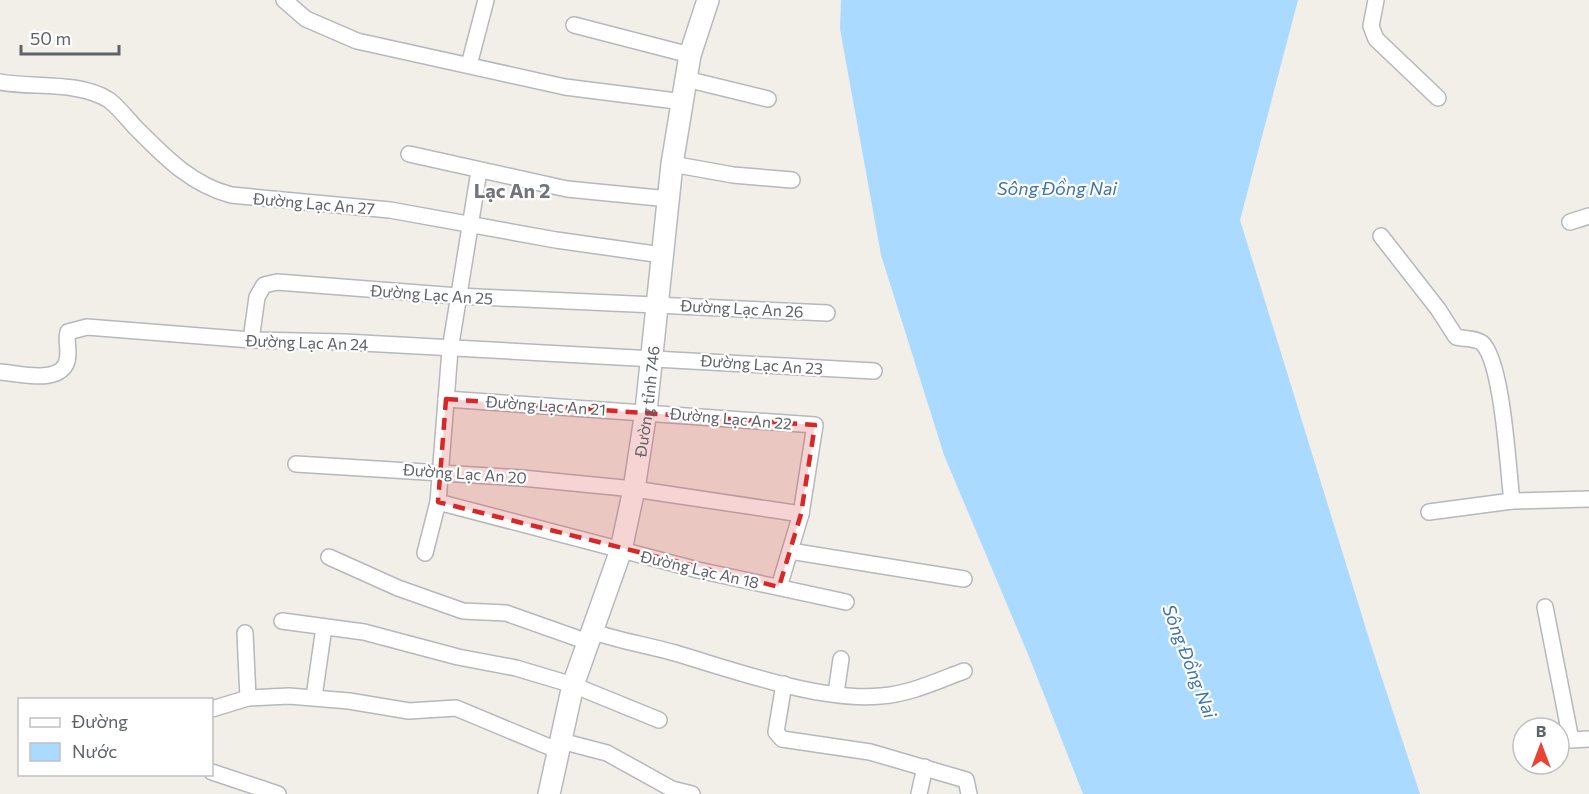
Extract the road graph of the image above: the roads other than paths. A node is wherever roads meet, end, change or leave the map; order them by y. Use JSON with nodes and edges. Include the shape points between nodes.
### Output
{"nodes":[{"id":1,"x":284,"y":0,"type":"edge"},
{"id":2,"x":486,"y":0,"type":"edge"},
{"id":3,"x":708,"y":0,"type":"edge"},
{"id":4,"x":1376,"y":0,"type":"edge"},
{"id":5,"x":574,"y":25,"type":"dead end"},
{"id":6,"x":690,"y":55,"type":"junction"},
{"id":7,"x":468,"y":65,"type":"junction"},
{"id":8,"x":686,"y":79,"type":"junction"},
{"id":9,"x":0,"y":82,"type":"edge"},
{"id":10,"x":1438,"y":98,"type":"dead end"},
{"id":11,"x":768,"y":99,"type":"dead end"},
{"id":12,"x":684,"y":102,"type":"junction"},
{"id":13,"x":410,"y":154,"type":"dead end"},
{"id":14,"x":672,"y":164,"type":"junction"},
{"id":15,"x":479,"y":171,"type":"junction"},
{"id":16,"x":792,"y":180,"type":"dead end"},
{"id":17,"x":669,"y":199,"type":"junction"},
{"id":18,"x":1589,"y":216,"type":"edge"},
{"id":19,"x":1570,"y":222,"type":"dead end"},
{"id":20,"x":468,"y":225,"type":"junction"},
{"id":21,"x":1381,"y":236,"type":"dead end"},
{"id":22,"x":662,"y":255,"type":"junction"},
{"id":23,"x":458,"y":296,"type":"junction"},
{"id":24,"x":658,"y":304,"type":"junction"},
{"id":25,"x":827,"y":313,"type":"dead end"},
{"id":26,"x":251,"y":340,"type":"junction"},
{"id":27,"x":450,"y":350,"type":"junction"},
{"id":28,"x":651,"y":358,"type":"junction"},
{"id":29,"x":874,"y":371,"type":"dead end"},
{"id":30,"x":0,"y":372,"type":"edge"},
{"id":31,"x":446,"y":399,"type":"junction"},
{"id":32,"x":646,"y":411,"type":"junction"},
{"id":33,"x":296,"y":464,"type":"dead end"},
{"id":34,"x":440,"y":471,"type":"junction"},
{"id":35,"x":634,"y":489,"type":"junction"},
{"id":36,"x":1589,"y":500,"type":"edge"},
{"id":37,"x":1512,"y":501,"type":"junction"},
{"id":38,"x":438,"y":502,"type":"junction"},
{"id":39,"x":1429,"y":512,"type":"dead end"},
{"id":40,"x":801,"y":514,"type":"junction"},
{"id":41,"x":621,"y":550,"type":"junction"},
{"id":42,"x":790,"y":551,"type":"junction"},
{"id":43,"x":425,"y":554,"type":"dead end"},
{"id":44,"x":329,"y":557,"type":"dead end"},
{"id":45,"x":964,"y":579,"type":"dead end"},
{"id":46,"x":779,"y":587,"type":"junction"},
{"id":47,"x":846,"y":602,"type":"dead end"},
{"id":48,"x":1545,"y":607,"type":"dead end"},
{"id":49,"x":282,"y":621,"type":"dead end"},
{"id":50,"x":324,"y":627,"type":"junction"},
{"id":51,"x":246,"y":633,"type":"dead end"},
{"id":52,"x":590,"y":636,"type":"junction"},
{"id":53,"x":841,"y":659,"type":"dead end"},
{"id":54,"x":964,"y":671,"type":"dead end"},
{"id":55,"x":784,"y":684,"type":"junction"},
{"id":56,"x":573,"y":685,"type":"junction"},
{"id":57,"x":836,"y":693,"type":"junction"},
{"id":58,"x":314,"y":697,"type":"junction"},
{"id":59,"x":248,"y":698,"type":"junction"},
{"id":60,"x":213,"y":709,"type":"edge"},
{"id":61,"x":659,"y":720,"type":"dead end"},
{"id":62,"x":1589,"y":739,"type":"edge"},
{"id":63,"x":560,"y":746,"type":"junction"},
{"id":64,"x":925,"y":766,"type":"junction"},
{"id":65,"x":213,"y":772,"type":"edge"},
{"id":66,"x":278,"y":794,"type":"edge"},
{"id":67,"x":549,"y":794,"type":"edge"},
{"id":68,"x":692,"y":794,"type":"edge"},
{"id":69,"x":919,"y":794,"type":"edge"},
{"id":70,"x":969,"y":794,"type":"edge"}],
"edges":[{"from":1,"to":7,"type":"street","via":[[306,19],[357,41]]},
{"from":2,"to":7,"type":"street"},
{"from":3,"to":6,"type":"main road","name":"Đường tỉnh 746"},
{"from":4,"to":10,"type":"street","via":[[1371,26],[1376,39]]},
{"from":5,"to":6,"type":"street"},
{"from":6,"to":8,"type":"main road","name":"Đường tỉnh 746"},
{"from":7,"to":12,"type":"street","via":[[565,87]]},
{"from":8,"to":11,"type":"street"},
{"from":8,"to":12,"type":"main road","name":"Đường tỉnh 746"},
{"from":9,"to":20,"type":"street","name":"Đường Lạc An 27","via":[[85,90],[109,101],[173,166],[213,190],[303,204],[390,210]]},
{"from":12,"to":14,"type":"main road","name":"Đường tỉnh 746"},
{"from":13,"to":15,"type":"street"},
{"from":14,"to":16,"type":"street"},
{"from":14,"to":17,"type":"main road","name":"Đường tỉnh 746"},
{"from":15,"to":17,"type":"street","via":[[567,189]]},
{"from":15,"to":20,"type":"street"},
{"from":17,"to":22,"type":"main road","name":"Đường tỉnh 746"},
{"from":18,"to":19,"type":"street"},
{"from":20,"to":22,"type":"street","name":"Đường Lạc An 27"},
{"from":20,"to":23,"type":"street"},
{"from":21,"to":37,"type":"street","via":[[1456,337],[1479,341],[1488,352],[1500,400]]},
{"from":22,"to":24,"type":"main road","name":"Đường tỉnh 746"},
{"from":23,"to":24,"type":"street","name":"Đường Lạc An 25"},
{"from":23,"to":26,"type":"street","name":"Đường Lạc An 25","via":[[278,282],[264,285],[257,297]]},
{"from":23,"to":27,"type":"street"},
{"from":24,"to":25,"type":"street","name":"Đường Lạc An 26"},
{"from":24,"to":28,"type":"main road","name":"Đường tỉnh 746"},
{"from":26,"to":27,"type":"street","name":"Đường Lạc An 24"},
{"from":26,"to":30,"type":"street","name":"Đường Lạc An 24","via":[[76,328],[68,332],[68,356],[59,372],[47,376]]},
{"from":27,"to":28,"type":"street","name":"Đường Lạc An 24"},
{"from":27,"to":31,"type":"street"},
{"from":28,"to":29,"type":"street","name":"Đường Lạc An 23"},
{"from":28,"to":32,"type":"main road","name":"Đường tỉnh 746"},
{"from":31,"to":32,"type":"street","name":"Đường Lạc An 21"},
{"from":31,"to":34,"type":"street"},
{"from":32,"to":35,"type":"main road","name":"Đường tỉnh 746"},
{"from":32,"to":40,"type":"street","name":"Đường Lạc An 22","via":[[815,425]]},
{"from":33,"to":34,"type":"street","name":"Đường Lạc An 20"},
{"from":34,"to":35,"type":"street","name":"Đường Lạc An 20"},
{"from":34,"to":38,"type":"street"},
{"from":35,"to":40,"type":"street","name":"Đường Lạc An 20"},
{"from":35,"to":41,"type":"main road","name":"Đường tỉnh 746"},
{"from":36,"to":37,"type":"street"},
{"from":37,"to":39,"type":"street"},
{"from":38,"to":41,"type":"street","name":"Đường Lạc An 18"},
{"from":38,"to":43,"type":"street"},
{"from":40,"to":42,"type":"street"},
{"from":41,"to":46,"type":"street","name":"Đường Lạc An 18"},
{"from":41,"to":52,"type":"main road","name":"Đường tỉnh 746"},
{"from":42,"to":45,"type":"street"},
{"from":42,"to":46,"type":"street"},
{"from":44,"to":52,"type":"street","via":[[463,611],[506,614]]},
{"from":46,"to":47,"type":"street","name":"Đường Lạc An 18"},
{"from":48,"to":62,"type":"street","via":[[1571,740]]},
{"from":49,"to":50,"type":"street"},
{"from":50,"to":56,"type":"street","via":[[364,632]]},
{"from":50,"to":58,"type":"street"},
{"from":51,"to":59,"type":"street"},
{"from":52,"to":55,"type":"street","via":[[657,648]]},
{"from":52,"to":56,"type":"main road","name":"Đường tỉnh 746"},
{"from":53,"to":57,"type":"street"},
{"from":54,"to":57,"type":"street","via":[[907,692],[857,697]]},
{"from":55,"to":57,"type":"street"},
{"from":55,"to":64,"type":"street","via":[[778,736]]},
{"from":56,"to":61,"type":"street"},
{"from":56,"to":63,"type":"main road","name":"Đường tỉnh 746"},
{"from":58,"to":59,"type":"street"},
{"from":58,"to":63,"type":"street","via":[[409,711],[456,708]]},
{"from":59,"to":60,"type":"street"},
{"from":63,"to":67,"type":"main road","name":"Đường tỉnh 746"},
{"from":63,"to":68,"type":"street","via":[[607,753],[672,789]]},
{"from":64,"to":69,"type":"street"},
{"from":64,"to":70,"type":"street","via":[[966,780]]},
{"from":65,"to":66,"type":"street"}]}
